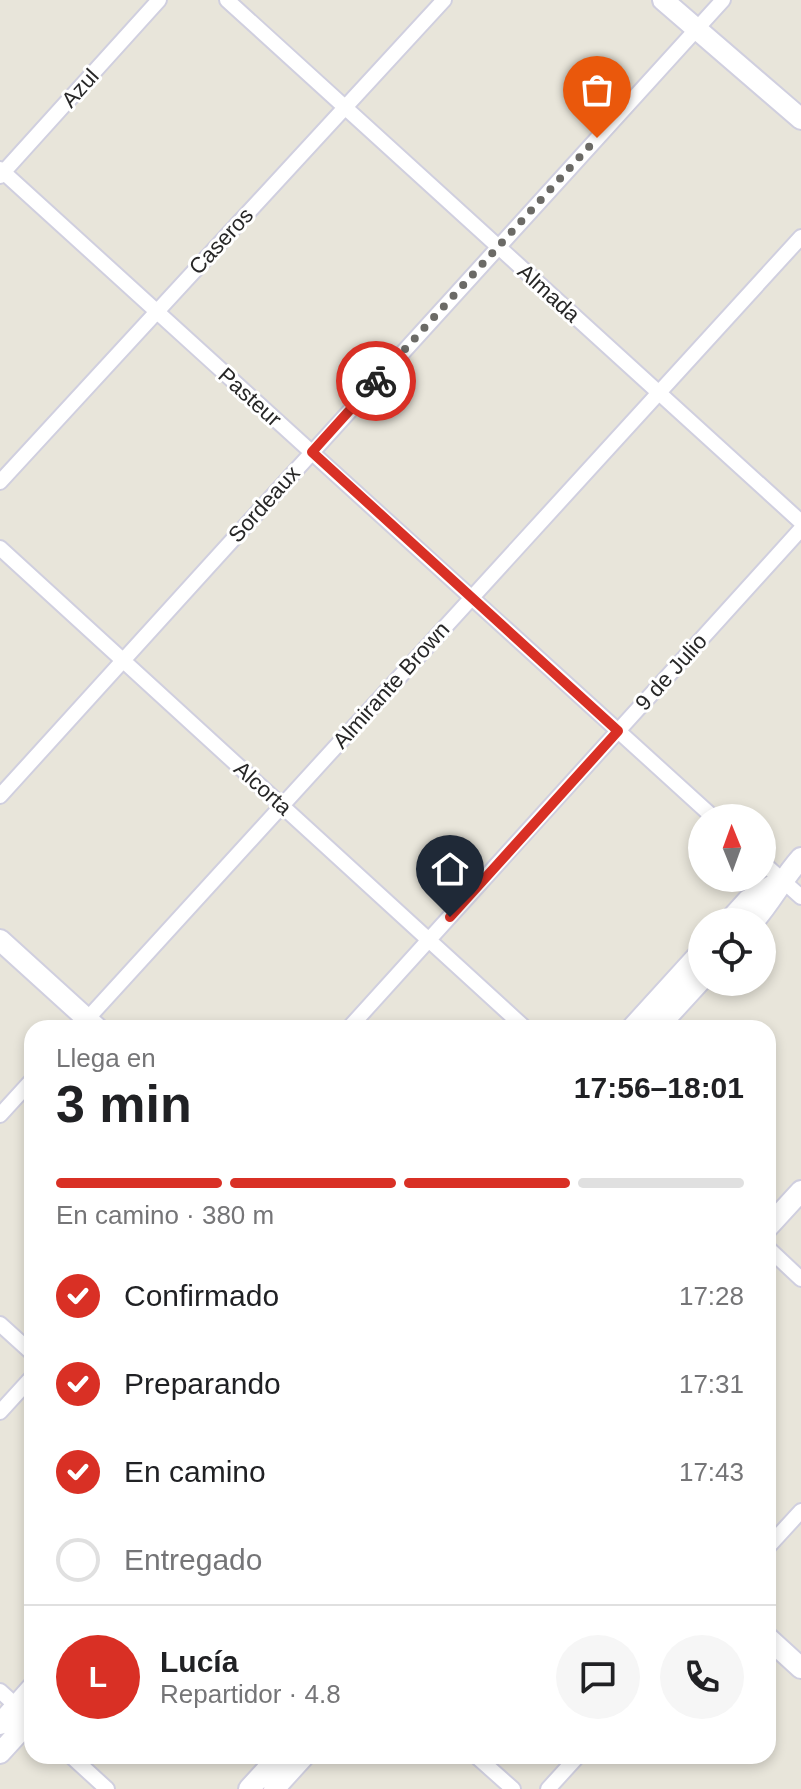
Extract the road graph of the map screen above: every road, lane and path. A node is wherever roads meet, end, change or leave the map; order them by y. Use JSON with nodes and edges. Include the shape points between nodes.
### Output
{"nodes":[{"id":1,"x":159,"y":0,"type":"edge"},
{"id":2,"x":227,"y":0,"type":"edge"},
{"id":3,"x":444,"y":0,"type":"edge"},
{"id":4,"x":663,"y":0,"type":"edge"},
{"id":5,"x":723,"y":0,"type":"edge"},
{"id":6,"x":696,"y":29,"type":"junction"},
{"id":7,"x":346,"y":109,"type":"junction"},
{"id":8,"x":801,"y":119,"type":"edge"},
{"id":9,"x":1,"y":173,"type":"edge"},
{"id":10,"x":801,"y":237,"type":"edge"},
{"id":11,"x":498,"y":247,"type":"junction"},
{"id":12,"x":155,"y":311,"type":"junction"},
{"id":13,"x":657,"y":392,"type":"junction"},
{"id":14,"x":312,"y":452,"type":"junction"},
{"id":15,"x":0,"y":482,"type":"edge"},
{"id":16,"x":801,"y":522,"type":"edge"},
{"id":17,"x":801,"y":529,"type":"edge"},
{"id":18,"x":0,"y":548,"type":"edge"},
{"id":19,"x":471,"y":597,"type":"junction"},
{"id":20,"x":123,"y":661,"type":"junction"},
{"id":21,"x":618,"y":731,"type":"junction"},
{"id":22,"x":0,"y":796,"type":"edge"},
{"id":23,"x":699,"y":804,"type":"edge"},
{"id":24,"x":282,"y":805,"type":"junction"},
{"id":25,"x":801,"y":858,"type":"edge"},
{"id":26,"x":776,"y":875,"type":"edge"},
{"id":27,"x":782,"y":880,"type":"junction"},
{"id":28,"x":801,"y":897,"type":"edge"},
{"id":29,"x":741,"y":908,"type":"edge"},
{"id":30,"x":765,"y":908,"type":"edge"},
{"id":31,"x":0,"y":940,"type":"edge"},
{"id":32,"x":429,"y":940,"type":"junction"},
{"id":33,"x":688,"y":966,"type":"edge"},
{"id":34,"x":688,"y":994,"type":"edge"},
{"id":35,"x":83,"y":1020,"type":"edge"},
{"id":36,"x":92,"y":1020,"type":"edge"},
{"id":37,"x":356,"y":1020,"type":"edge"},
{"id":38,"x":516,"y":1020,"type":"edge"},
{"id":39,"x":639,"y":1020,"type":"edge"},
{"id":40,"x":664,"y":1020,"type":"edge"},
{"id":41,"x":24,"y":1089,"type":"edge"},
{"id":42,"x":0,"y":1115,"type":"edge"},
{"id":43,"x":801,"y":1191,"type":"edge"},
{"id":44,"x":776,"y":1218,"type":"edge"},
{"id":45,"x":776,"y":1256,"type":"edge"},
{"id":46,"x":801,"y":1279,"type":"edge"},
{"id":47,"x":0,"y":1324,"type":"edge"},
{"id":48,"x":24,"y":1346,"type":"edge"},
{"id":49,"x":24,"y":1386,"type":"edge"},
{"id":50,"x":0,"y":1412,"type":"edge"},
{"id":51,"x":801,"y":1511,"type":"edge"},
{"id":52,"x":776,"y":1538,"type":"edge"},
{"id":53,"x":776,"y":1645,"type":"edge"},
{"id":54,"x":801,"y":1668,"type":"edge"},
{"id":55,"x":0,"y":1691,"type":"edge"},
{"id":56,"x":24,"y":1712,"type":"edge"},
{"id":57,"x":24,"y":1717,"type":"edge"},
{"id":58,"x":24,"y":1721,"type":"edge"},
{"id":59,"x":0,"y":1724,"type":"edge"},
{"id":60,"x":0,"y":1753,"type":"edge"},
{"id":61,"x":80,"y":1764,"type":"edge"},
{"id":62,"x":272,"y":1764,"type":"edge"},
{"id":63,"x":297,"y":1764,"type":"edge"},
{"id":64,"x":485,"y":1764,"type":"edge"},
{"id":65,"x":571,"y":1764,"type":"edge"},
{"id":66,"x":107,"y":1789,"type":"edge"},
{"id":67,"x":249,"y":1789,"type":"edge"},
{"id":68,"x":274,"y":1789,"type":"edge"},
{"id":69,"x":513,"y":1789,"type":"edge"},
{"id":70,"x":548,"y":1789,"type":"edge"}],
"edges":[{"from":1,"to":9,"type":"street","name":"Azul"},
{"from":2,"to":7,"type":"street","name":"Almada"},
{"from":3,"to":7,"type":"street","name":"Caseros"},
{"from":4,"to":6,"type":"main road"},
{"from":5,"to":6,"type":"street","name":"Sordeaux"},
{"from":6,"to":8,"type":"main road"},
{"from":6,"to":11,"type":"street","name":"Sordeaux"},
{"from":7,"to":11,"type":"street","name":"Almada"},
{"from":7,"to":12,"type":"street","name":"Caseros"},
{"from":9,"to":12,"type":"street","name":"Pasteur"},
{"from":10,"to":13,"type":"street","name":"Almirante Brown"},
{"from":11,"to":13,"type":"street","name":"Almada"},
{"from":11,"to":14,"type":"street","name":"Sordeaux"},
{"from":12,"to":14,"type":"street","name":"Pasteur"},
{"from":12,"to":15,"type":"street","name":"Caseros"},
{"from":13,"to":16,"type":"street","name":"Almada"},
{"from":13,"to":19,"type":"street","name":"Almirante Brown"},
{"from":14,"to":19,"type":"street","name":"Pasteur"},
{"from":14,"to":20,"type":"street","name":"Sordeaux"},
{"from":17,"to":21,"type":"street","name":"9 de Julio"},
{"from":18,"to":20,"type":"street","name":"Alcorta"},
{"from":19,"to":21,"type":"street","name":"Pasteur"},
{"from":19,"to":24,"type":"street","name":"Almirante Brown"},
{"from":20,"to":22,"type":"street","name":"Sordeaux"},
{"from":20,"to":24,"type":"street","name":"Alcorta"},
{"from":21,"to":23,"type":"street","name":"Pasteur"},
{"from":21,"to":32,"type":"street","name":"9 de Julio"},
{"from":24,"to":32,"type":"street","name":"Alcorta"},
{"from":24,"to":36,"type":"street","name":"Almirante Brown"},
{"from":25,"to":27,"type":"main road"},
{"from":26,"to":27,"type":"street"},
{"from":27,"to":28,"type":"street"},
{"from":27,"to":29,"type":"main road"},
{"from":27,"to":30,"type":"main road"},
{"from":31,"to":35,"type":"main road"},
{"from":32,"to":37,"type":"street","name":"9 de Julio"},
{"from":32,"to":38,"type":"street","name":"Alcorta"},
{"from":33,"to":39,"type":"main road"},
{"from":34,"to":40,"type":"main road"},
{"from":41,"to":42,"type":"street"},
{"from":43,"to":44,"type":"main road"},
{"from":45,"to":46,"type":"street"},
{"from":47,"to":48,"type":"street"},
{"from":49,"to":50,"type":"street"},
{"from":51,"to":52,"type":"street"},
{"from":53,"to":54,"type":"main road"},
{"from":55,"to":56,"type":"street"},
{"from":57,"to":59,"type":"main road"},
{"from":58,"to":60,"type":"main road"},
{"from":61,"to":66,"type":"street"},
{"from":62,"to":67,"type":"main road"},
{"from":63,"to":68,"type":"main road"},
{"from":64,"to":69,"type":"street"},
{"from":65,"to":70,"type":"street"}]}
